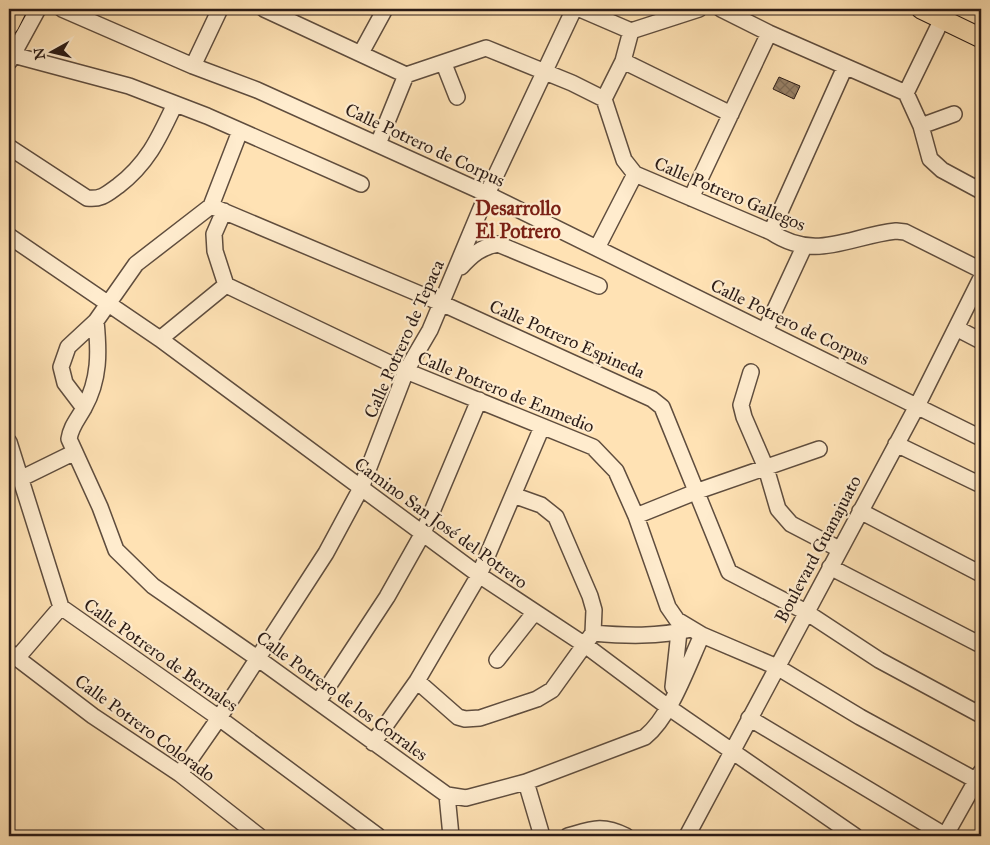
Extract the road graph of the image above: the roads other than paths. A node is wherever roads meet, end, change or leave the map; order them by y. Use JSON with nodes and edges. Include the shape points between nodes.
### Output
{"nodes":[{"id":1,"x":38,"y":9,"type":"edge"},
{"id":2,"x":62,"y":9,"type":"edge"},
{"id":3,"x":220,"y":9,"type":"edge"},
{"id":4,"x":264,"y":9,"type":"edge"},
{"id":5,"x":385,"y":9,"type":"edge"},
{"id":6,"x":574,"y":9,"type":"edge"},
{"id":7,"x":580,"y":9,"type":"edge"},
{"id":8,"x":699,"y":9,"type":"edge"},
{"id":9,"x":721,"y":9,"type":"edge"},
{"id":10,"x":921,"y":9,"type":"edge"},
{"id":11,"x":18,"y":18,"type":"edge"},
{"id":12,"x":942,"y":18,"type":"junction"},
{"id":13,"x":631,"y":30,"type":"junction"},
{"id":14,"x":769,"y":33,"type":"junction"},
{"id":15,"x":981,"y":38,"type":"edge"},
{"id":16,"x":362,"y":53,"type":"junction"},
{"id":17,"x":13,"y":54,"type":"edge"},
{"id":18,"x":623,"y":61,"type":"junction"},
{"id":19,"x":444,"y":64,"type":"junction"},
{"id":20,"x":193,"y":66,"type":"junction"},
{"id":21,"x":845,"y":68,"type":"junction"},
{"id":22,"x":546,"y":72,"type":"junction"},
{"id":23,"x":406,"y":75,"type":"junction"},
{"id":24,"x":906,"y":93,"type":"junction"},
{"id":25,"x":457,"y":97,"type":"dead end"},
{"id":26,"x":604,"y":99,"type":"junction"},
{"id":27,"x":175,"y":104,"type":"junction"},
{"id":28,"x":731,"y":114,"type":"junction"},
{"id":29,"x":954,"y":114,"type":"dead end"},
{"id":30,"x":921,"y":126,"type":"junction"},
{"id":31,"x":240,"y":131,"type":"junction"},
{"id":32,"x":378,"y":144,"type":"junction"},
{"id":33,"x":9,"y":146,"type":"edge"},
{"id":34,"x":635,"y":174,"type":"junction"},
{"id":35,"x":361,"y":184,"type":"dead end"},
{"id":36,"x":981,"y":191,"type":"edge"},
{"id":37,"x":487,"y":194,"type":"junction"},
{"id":38,"x":691,"y":198,"type":"junction"},
{"id":39,"x":217,"y":208,"type":"junction"},
{"id":40,"x":771,"y":232,"type":"junction"},
{"id":41,"x":9,"y":236,"type":"edge"},
{"id":42,"x":804,"y":247,"type":"junction"},
{"id":43,"x":597,"y":248,"type":"junction"},
{"id":44,"x":981,"y":270,"type":"edge"},
{"id":45,"x":454,"y":276,"type":"junction"},
{"id":46,"x":981,"y":278,"type":"edge"},
{"id":47,"x":226,"y":285,"type":"junction"},
{"id":48,"x":599,"y":286,"type":"dead end"},
{"id":49,"x":441,"y":303,"type":"junction"},
{"id":50,"x":107,"y":304,"type":"junction"},
{"id":51,"x":96,"y":321,"type":"junction"},
{"id":52,"x":956,"y":328,"type":"junction"},
{"id":53,"x":765,"y":331,"type":"junction"},
{"id":54,"x":160,"y":339,"type":"junction"},
{"id":55,"x":981,"y":341,"type":"edge"},
{"id":56,"x":406,"y":371,"type":"junction"},
{"id":57,"x":751,"y":372,"type":"dead end"},
{"id":58,"x":479,"y":400,"type":"junction"},
{"id":59,"x":84,"y":408,"type":"junction"},
{"id":60,"x":915,"y":410,"type":"junction"},
{"id":61,"x":542,"y":427,"type":"junction"},
{"id":62,"x":899,"y":437,"type":"junction"},
{"id":63,"x":981,"y":438,"type":"edge"},
{"id":64,"x":9,"y":442,"type":"edge"},
{"id":65,"x":72,"y":445,"type":"junction"},
{"id":66,"x":819,"y":449,"type":"dead end"},
{"id":67,"x":766,"y":468,"type":"junction"},
{"id":68,"x":20,"y":479,"type":"junction"},
{"id":69,"x":981,"y":485,"type":"edge"},
{"id":70,"x":361,"y":488,"type":"junction"},
{"id":71,"x":698,"y":491,"type":"junction"},
{"id":72,"x":513,"y":494,"type":"junction"},
{"id":73,"x":860,"y":511,"type":"junction"},
{"id":74,"x":636,"y":516,"type":"junction"},
{"id":75,"x":423,"y":533,"type":"junction"},
{"id":76,"x":839,"y":549,"type":"junction"},
{"id":77,"x":830,"y":567,"type":"junction"},
{"id":78,"x":981,"y":574,"type":"edge"},
{"id":79,"x":479,"y":575,"type":"junction"},
{"id":80,"x":61,"y":607,"type":"junction"},
{"id":81,"x":806,"y":612,"type":"junction"},
{"id":82,"x":534,"y":613,"type":"junction"},
{"id":83,"x":691,"y":632,"type":"junction"},
{"id":84,"x":589,"y":639,"type":"junction"},
{"id":85,"x":981,"y":645,"type":"edge"},
{"id":86,"x":13,"y":655,"type":"edge"},
{"id":87,"x":257,"y":658,"type":"junction"},
{"id":88,"x":497,"y":660,"type":"dead end"},
{"id":89,"x":776,"y":667,"type":"junction"},
{"id":90,"x":417,"y":681,"type":"junction"},
{"id":91,"x":318,"y":702,"type":"junction"},
{"id":92,"x":670,"y":702,"type":"junction"},
{"id":93,"x":981,"y":715,"type":"edge"},
{"id":94,"x":219,"y":718,"type":"junction"},
{"id":95,"x":749,"y":718,"type":"junction"},
{"id":96,"x":373,"y":743,"type":"junction"},
{"id":97,"x":732,"y":751,"type":"junction"},
{"id":98,"x":180,"y":774,"type":"junction"},
{"id":99,"x":980,"y":779,"type":"edge"},
{"id":100,"x":526,"y":782,"type":"junction"},
{"id":101,"x":447,"y":795,"type":"junction"},
{"id":102,"x":594,"y":832,"type":"edge"},
{"id":103,"x":259,"y":836,"type":"edge"},
{"id":104,"x":378,"y":836,"type":"edge"},
{"id":105,"x":451,"y":836,"type":"edge"},
{"id":106,"x":542,"y":836,"type":"edge"},
{"id":107,"x":568,"y":836,"type":"edge"},
{"id":108,"x":626,"y":836,"type":"edge"},
{"id":109,"x":687,"y":836,"type":"edge"},
{"id":110,"x":855,"y":836,"type":"edge"},
{"id":111,"x":945,"y":836,"type":"edge"}],
"edges":[{"from":1,"to":11,"type":"street"},
{"from":2,"to":20,"type":"street","name":"Calle Potrero de Corpus"},
{"from":3,"to":20,"type":"street"},
{"from":4,"to":16,"type":"street"},
{"from":5,"to":16,"type":"street"},
{"from":6,"to":22,"type":"street","name":"Calle Potrero de Tepaca"},
{"from":7,"to":13,"type":"street"},
{"from":8,"to":13,"type":"street"},
{"from":9,"to":14,"type":"street"},
{"from":10,"to":12,"type":"main road"},
{"from":11,"to":17,"type":"street"},
{"from":12,"to":15,"type":"main road"},
{"from":12,"to":24,"type":"street"},
{"from":13,"to":18,"type":"street"},
{"from":14,"to":21,"type":"street"},
{"from":14,"to":28,"type":"street"},
{"from":16,"to":23,"type":"street"},
{"from":17,"to":27,"type":"street","via":[[129,86]]},
{"from":18,"to":26,"type":"street"},
{"from":18,"to":28,"type":"street"},
{"from":19,"to":22,"type":"street","via":[[486,48]]},
{"from":19,"to":23,"type":"street"},
{"from":19,"to":25,"type":"street"},
{"from":20,"to":32,"type":"street","name":"Calle Potrero de Corpus","via":[[258,90]]},
{"from":21,"to":24,"type":"street"},
{"from":21,"to":40,"type":"street"},
{"from":22,"to":26,"type":"street"},
{"from":22,"to":37,"type":"street","name":"Calle Potrero de Tepaca"},
{"from":23,"to":32,"type":"street"},
{"from":24,"to":30,"type":"street"},
{"from":26,"to":34,"type":"street","name":"Calle Potrero Gallegos","via":[[624,160]]},
{"from":27,"to":31,"type":"street"},
{"from":27,"to":33,"type":"street","via":[[149,156],[134,174],[101,198],[87,198]]},
{"from":28,"to":38,"type":"street"},
{"from":29,"to":30,"type":"street"},
{"from":30,"to":36,"type":"street","via":[[930,159],[942,170]]},
{"from":31,"to":35,"type":"street"},
{"from":31,"to":39,"type":"street"},
{"from":32,"to":37,"type":"street","name":"Calle Potrero de Corpus"},
{"from":34,"to":38,"type":"street","name":"Calle Potrero Gallegos"},
{"from":34,"to":43,"type":"street"},
{"from":37,"to":43,"type":"street","name":"Calle Potrero de Corpus"},
{"from":37,"to":45,"type":"street","name":"Calle Potrero de Tepaca"},
{"from":38,"to":40,"type":"street","name":"Calle Potrero Gallegos"},
{"from":39,"to":47,"type":"street","via":[[214,251]]},
{"from":39,"to":49,"type":"street","name":"Calle Potrero Espineda"},
{"from":39,"to":50,"type":"street","via":[[136,264]]},
{"from":40,"to":42,"type":"street","name":"Calle Potrero Gallegos"},
{"from":41,"to":50,"type":"street","name":"Camino San José del Potrero"},
{"from":42,"to":44,"type":"street","name":"Calle Potrero Gallegos","via":[[905,232]]},
{"from":42,"to":53,"type":"street"},
{"from":43,"to":53,"type":"street","name":"Calle Potrero de Corpus"},
{"from":45,"to":48,"type":"street","via":[[472,254],[498,244]]},
{"from":45,"to":49,"type":"street","name":"Calle Potrero de Tepaca"},
{"from":46,"to":52,"type":"street","name":"Boulevard Guanajuato"},
{"from":47,"to":54,"type":"street"},
{"from":47,"to":56,"type":"street","name":"Calle Potrero de Enmedio"},
{"from":49,"to":56,"type":"street","name":"Calle Potrero de Tepaca","via":[[430,330]]},
{"from":49,"to":71,"type":"street","name":"Calle Potrero Espineda","via":[[652,399],[662,407]]},
{"from":50,"to":51,"type":"street"},
{"from":50,"to":54,"type":"street","name":"Camino San José del Potrero"},
{"from":51,"to":59,"type":"street","via":[[99,358],[95,381]]},
{"from":51,"to":59,"type":"street","via":[[68,347],[61,367],[65,383]]},
{"from":52,"to":55,"type":"street"},
{"from":52,"to":60,"type":"street","name":"Boulevard Guanajuato"},
{"from":53,"to":60,"type":"street","name":"Calle Potrero de Corpus"},
{"from":54,"to":70,"type":"street","name":"Camino San José del Potrero"},
{"from":56,"to":58,"type":"street","name":"Calle Potrero de Enmedio"},
{"from":56,"to":70,"type":"street","name":"Calle Potrero de Tepaca"},
{"from":57,"to":67,"type":"street","via":[[741,405]]},
{"from":58,"to":61,"type":"street","name":"Calle Potrero de Enmedio"},
{"from":58,"to":75,"type":"street"},
{"from":59,"to":65,"type":"street","via":[[70,428]]},
{"from":60,"to":62,"type":"street","name":"Boulevard Guanajuato"},
{"from":60,"to":63,"type":"street","name":"Calle Potrero de Corpus"},
{"from":61,"to":72,"type":"street"},
{"from":61,"to":74,"type":"street","name":"Calle Potrero de Enmedio","via":[[593,447],[604,457],[616,471]]},
{"from":62,"to":69,"type":"street"},
{"from":62,"to":73,"type":"street","name":"Boulevard Guanajuato"},
{"from":64,"to":68,"type":"street","name":"Calle Potrero de Bernales"},
{"from":65,"to":68,"type":"street"},
{"from":65,"to":87,"type":"street","name":"Calle Potrero de los Corrales","via":[[116,550],[153,586]]},
{"from":66,"to":67,"type":"street"},
{"from":67,"to":71,"type":"street"},
{"from":67,"to":76,"type":"street","via":[[783,518]]},
{"from":68,"to":80,"type":"street","name":"Calle Potrero de Bernales"},
{"from":70,"to":75,"type":"street","name":"Camino San José del Potrero"},
{"from":70,"to":87,"type":"street","name":"Calle Potrero de Tepaca","via":[[326,553]]},
{"from":71,"to":74,"type":"street"},
{"from":71,"to":81,"type":"street","name":"Calle Potrero Espineda","via":[[729,572]]},
{"from":72,"to":79,"type":"street"},
{"from":72,"to":84,"type":"street","via":[[541,505],[556,517],[594,610]]},
{"from":73,"to":76,"type":"street","name":"Boulevard Guanajuato"},
{"from":73,"to":78,"type":"street"},
{"from":74,"to":83,"type":"street","name":"Calle Potrero de Enmedio","via":[[668,607]]},
{"from":75,"to":79,"type":"street","name":"Camino San José del Potrero"},
{"from":75,"to":91,"type":"street","via":[[387,597]]},
{"from":76,"to":77,"type":"street","name":"Boulevard Guanajuato"},
{"from":77,"to":81,"type":"street","name":"Boulevard Guanajuato"},
{"from":77,"to":85,"type":"street"},
{"from":79,"to":82,"type":"street","name":"Camino San José del Potrero"},
{"from":79,"to":90,"type":"street"},
{"from":80,"to":86,"type":"street"},
{"from":80,"to":94,"type":"street","name":"Calle Potrero de Bernales"},
{"from":81,"to":89,"type":"street","name":"Boulevard Guanajuato"},
{"from":81,"to":93,"type":"street","name":"Calle Potrero Espineda","via":[[879,660]]},
{"from":82,"to":84,"type":"street","name":"Camino San José del Potrero"},
{"from":82,"to":88,"type":"street"},
{"from":83,"to":84,"type":"street"},
{"from":83,"to":89,"type":"street","name":"Calle Potrero de Enmedio"},
{"from":83,"to":92,"type":"street"},
{"from":83,"to":92,"type":"street"},
{"from":84,"to":90,"type":"street","via":[[552,690],[537,699],[480,718],[458,717]]},
{"from":84,"to":92,"type":"street","name":"Camino San José del Potrero"},
{"from":86,"to":98,"type":"street","name":"Calle Potrero Colorado","via":[[93,716]]},
{"from":87,"to":91,"type":"street","name":"Calle Potrero de los Corrales"},
{"from":87,"to":94,"type":"street","name":"Calle Potrero de Tepaca"},
{"from":89,"to":95,"type":"street","name":"Boulevard Guanajuato"},
{"from":89,"to":99,"type":"street","name":"Calle Potrero de Enmedio","via":[[860,717]]},
{"from":90,"to":96,"type":"street"},
{"from":91,"to":96,"type":"street","name":"Calle Potrero de los Corrales"},
{"from":92,"to":97,"type":"street","name":"Camino San José del Potrero"},
{"from":92,"to":100,"type":"street","via":[[658,724],[645,737]]},
{"from":94,"to":98,"type":"street","name":"Calle Potrero de Tepaca"},
{"from":94,"to":104,"type":"street","name":"Calle Potrero de Bernales"},
{"from":95,"to":97,"type":"street","name":"Boulevard Guanajuato"},
{"from":95,"to":111,"type":"street"},
{"from":96,"to":101,"type":"street","name":"Calle Potrero de los Corrales"},
{"from":97,"to":109,"type":"street","name":"Boulevard Guanajuato"},
{"from":97,"to":110,"type":"street","name":"Camino San José del Potrero"},
{"from":98,"to":103,"type":"street","name":"Calle Potrero Colorado"},
{"from":99,"to":111,"type":"street"},
{"from":100,"to":101,"type":"street","via":[[466,798]]},
{"from":100,"to":106,"type":"street"},
{"from":101,"to":105,"type":"street"},
{"from":102,"to":107,"type":"street"},
{"from":102,"to":108,"type":"street","via":[[606,829]]}]}
